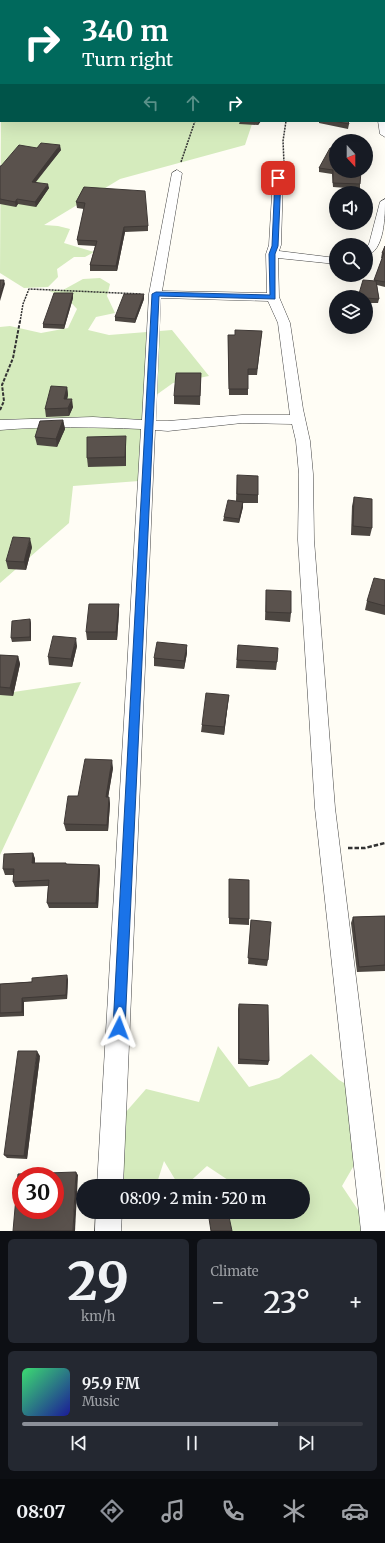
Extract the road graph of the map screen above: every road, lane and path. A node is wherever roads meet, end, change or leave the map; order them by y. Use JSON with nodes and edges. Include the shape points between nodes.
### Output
{"nodes":[{"id":1,"x":195,"y":122,"type":"edge"},
{"id":2,"x":286,"y":122,"type":"edge"},
{"id":3,"x":383,"y":122,"type":"edge"},
{"id":4,"x":385,"y":134,"type":"edge"},
{"id":5,"x":177,"y":173,"type":"joint"},
{"id":6,"x":278,"y":178,"type":"joint"},
{"id":7,"x":385,"y":202,"type":"edge"},
{"id":8,"x":373,"y":246,"type":"edge"},
{"id":9,"x":272,"y":254,"type":"junction"},
{"id":10,"x":329,"y":260,"type":"edge"},
{"id":11,"x":156,"y":294,"type":"junction"},
{"id":12,"x":273,"y":297,"type":"junction"},
{"id":13,"x":0,"y":410,"type":"edge"},
{"id":14,"x":298,"y":420,"type":"junction"},
{"id":15,"x":0,"y":425,"type":"edge"},
{"id":16,"x":149,"y":425,"type":"junction"},
{"id":17,"x":385,"y":843,"type":"edge"},
{"id":18,"x":330,"y":848,"type":"junction"},
{"id":19,"x":110,"y":1179,"type":"edge"},
{"id":20,"x":109,"y":1219,"type":"edge"},
{"id":21,"x":108,"y":1231,"type":"edge"},
{"id":22,"x":374,"y":1231,"type":"edge"}],
"edges":[{"from":1,"to":5,"type":"path"},
{"from":2,"to":6,"type":"path","via":[[284,163]]},
{"from":3,"to":4,"type":"street"},
{"from":5,"to":11,"type":"street"},
{"from":6,"to":9,"type":"street","via":[[275,246]]},
{"from":7,"to":8,"type":"street"},
{"from":9,"to":10,"type":"street"},
{"from":9,"to":12,"type":"street"},
{"from":11,"to":12,"type":"street"},
{"from":11,"to":13,"type":"path","via":[[29,289],[23,304],[13,358],[2,385],[4,401]]},
{"from":11,"to":16,"type":"street"},
{"from":12,"to":14,"type":"street","via":[[284,323]]},
{"from":14,"to":16,"type":"street","via":[[242,419],[168,426]]},
{"from":14,"to":18,"type":"street","via":[[306,474],[306,540]]},
{"from":15,"to":16,"type":"street","via":[[93,422]]},
{"from":16,"to":19,"type":"street"},
{"from":17,"to":18,"type":"path","via":[[365,848]]},
{"from":18,"to":22,"type":"street"},
{"from":20,"to":21,"type":"street"}]}
